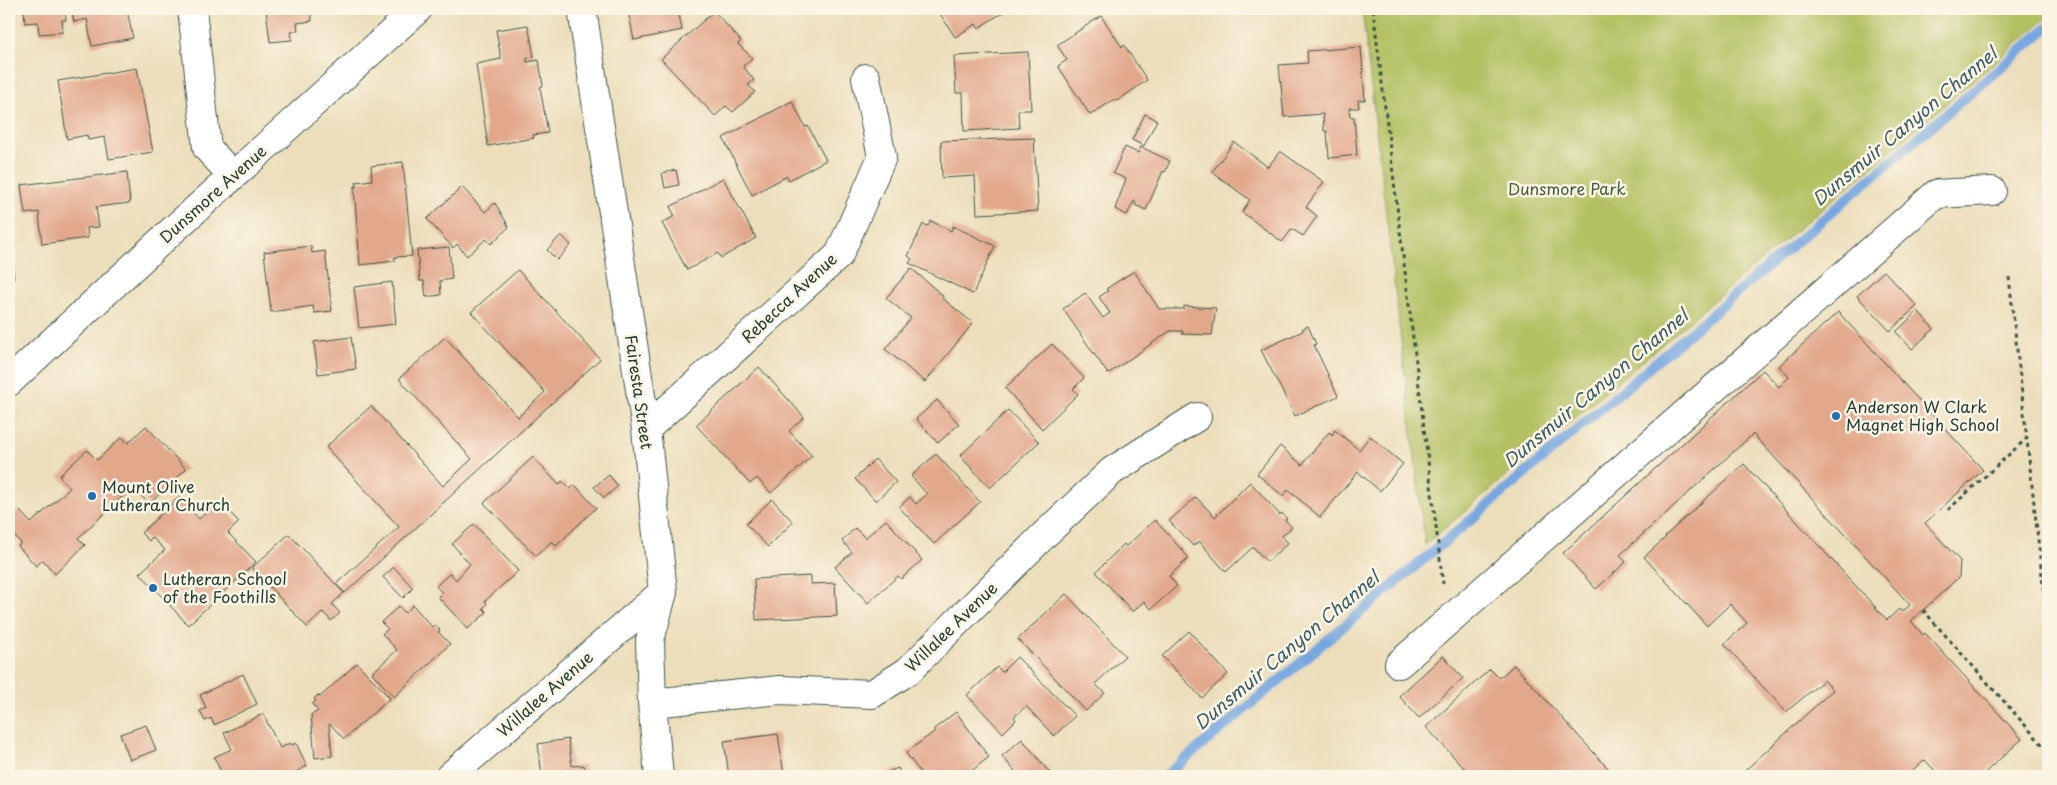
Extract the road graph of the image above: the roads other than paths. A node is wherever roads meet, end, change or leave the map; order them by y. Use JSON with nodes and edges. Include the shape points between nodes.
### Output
{"nodes":[{"id":1,"x":192,"y":9,"type":"edge"},
{"id":2,"x":418,"y":9,"type":"edge"},
{"id":3,"x":582,"y":9,"type":"edge"},
{"id":4,"x":866,"y":78,"type":"dead end"},
{"id":5,"x":233,"y":176,"type":"junction"},
{"id":6,"x":1992,"y":191,"type":"dead end"},
{"id":7,"x":9,"y":382,"type":"edge"},
{"id":8,"x":1198,"y":417,"type":"dead end"},
{"id":9,"x":646,"y":429,"type":"junction"},
{"id":10,"x":663,"y":592,"type":"junction"},
{"id":11,"x":1399,"y":664,"type":"dead end"},
{"id":12,"x":652,"y":703,"type":"junction"},
{"id":13,"x":450,"y":776,"type":"edge"},
{"id":14,"x":659,"y":776,"type":"edge"}],
"edges":[{"from":1,"to":5,"type":"street","via":[[207,148]]},
{"from":2,"to":5,"type":"street","name":"Dunsmore Avenue"},
{"from":3,"to":9,"type":"street","name":"Fairesta Street"},
{"from":4,"to":9,"type":"street","name":"Rebecca Avenue","via":[[882,157],[838,255]]},
{"from":5,"to":7,"type":"street","name":"Dunsmore Avenue"},
{"from":6,"to":11,"type":"street","via":[[1936,194]]},
{"from":8,"to":12,"type":"street","name":"Willalee Avenue","via":[[1112,471],[908,671],[872,694],[780,690]]},
{"from":9,"to":10,"type":"street","name":"Fairesta Street"},
{"from":10,"to":12,"type":"street","name":"Fairesta Street","via":[[650,640]]},
{"from":10,"to":13,"type":"street","name":"Willalee Avenue"},
{"from":12,"to":14,"type":"street","name":"Fairesta Street"}]}
